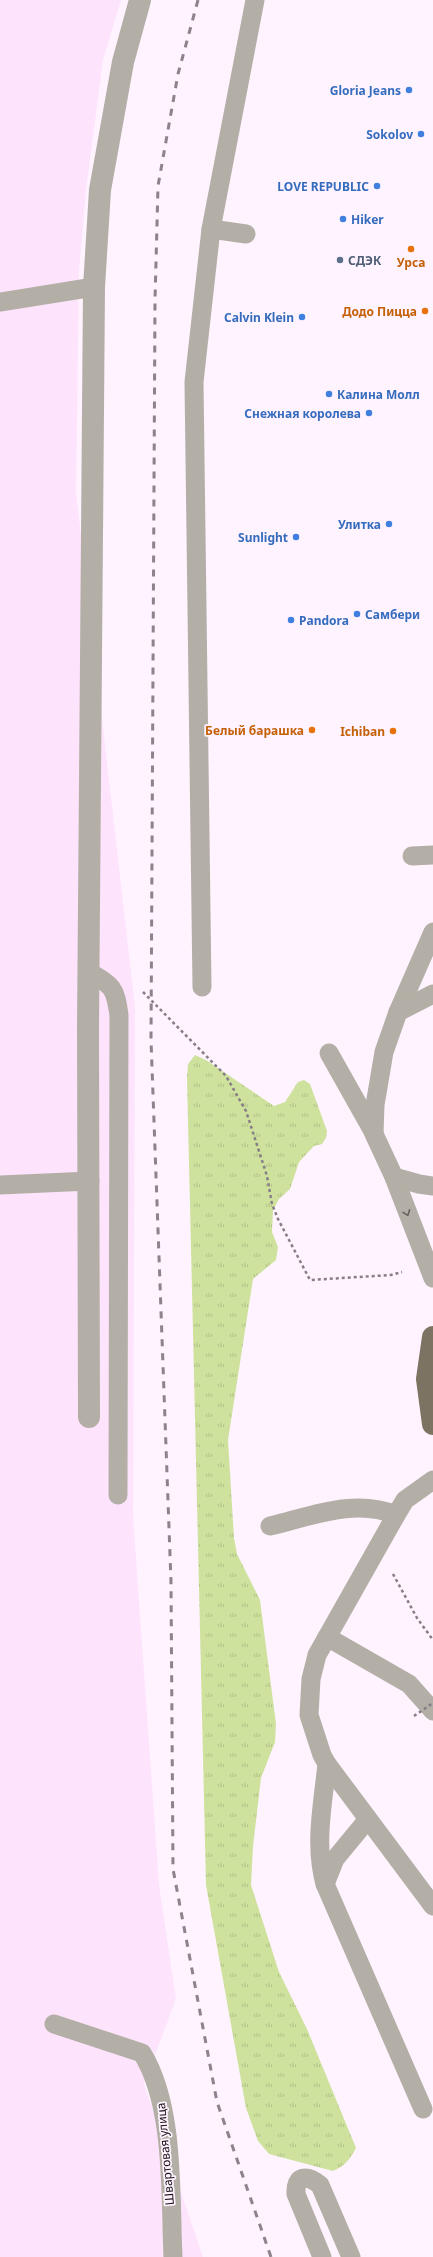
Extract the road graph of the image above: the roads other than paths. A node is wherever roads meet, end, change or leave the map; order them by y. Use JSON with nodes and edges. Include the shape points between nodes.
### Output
{"nodes":[{"id":1,"x":140,"y":0,"type":"edge"},
{"id":2,"x":256,"y":0,"type":"edge"},
{"id":3,"x":211,"y":229,"type":"junction"},
{"id":4,"x":246,"y":234,"type":"dead end"},
{"id":5,"x":94,"y":287,"type":"junction"},
{"id":6,"x":0,"y":302,"type":"edge"},
{"id":7,"x":433,"y":855,"type":"edge"},
{"id":8,"x":412,"y":856,"type":"dead end"},
{"id":9,"x":433,"y":932,"type":"edge"},
{"id":10,"x":89,"y":972,"type":"junction"},
{"id":11,"x":202,"y":987,"type":"dead end"},
{"id":12,"x":433,"y":994,"type":"edge"},
{"id":13,"x":398,"y":1012,"type":"junction"},
{"id":14,"x":329,"y":1053,"type":"dead end"},
{"id":15,"x":374,"y":1134,"type":"junction"},
{"id":16,"x":394,"y":1177,"type":"junction"},
{"id":17,"x":90,"y":1181,"type":"junction"},
{"id":18,"x":0,"y":1185,"type":"edge"},
{"id":19,"x":433,"y":1186,"type":"edge"},
{"id":20,"x":433,"y":1278,"type":"edge"},
{"id":21,"x":433,"y":1337,"type":"edge"},
{"id":22,"x":89,"y":1417,"type":"dead end"},
{"id":23,"x":433,"y":1424,"type":"edge"},
{"id":24,"x":433,"y":1480,"type":"edge"},
{"id":25,"x":118,"y":1495,"type":"dead end"},
{"id":26,"x":396,"y":1515,"type":"junction"},
{"id":27,"x":270,"y":1526,"type":"dead end"},
{"id":28,"x":327,"y":1637,"type":"junction"},
{"id":29,"x":433,"y":1711,"type":"edge"},
{"id":30,"x":326,"y":1764,"type":"junction"},
{"id":31,"x":368,"y":1819,"type":"junction"},
{"id":32,"x":325,"y":1884,"type":"junction"},
{"id":33,"x":433,"y":1906,"type":"edge"},
{"id":34,"x":54,"y":2024,"type":"dead end"},
{"id":35,"x":423,"y":2109,"type":"dead end"},
{"id":36,"x":173,"y":2257,"type":"edge"},
{"id":37,"x":322,"y":2257,"type":"edge"},
{"id":38,"x":351,"y":2257,"type":"edge"}],
"edges":[{"from":1,"to":5,"type":"street","via":[[123,62],[100,190]]},
{"from":2,"to":3,"type":"lane"},
{"from":3,"to":4,"type":"lane"},
{"from":3,"to":11,"type":"lane","via":[[194,382]]},
{"from":5,"to":6,"type":"lane"},
{"from":5,"to":10,"type":"street"},
{"from":7,"to":8,"type":"lane"},
{"from":9,"to":13,"type":"lane"},
{"from":10,"to":17,"type":"street"},
{"from":10,"to":25,"type":"lane","via":[[109,984],[116,996],[119,1015]]},
{"from":12,"to":13,"type":"lane"},
{"from":13,"to":15,"type":"lane","via":[[377,1082]]},
{"from":14,"to":15,"type":"lane"},
{"from":15,"to":16,"type":"lane"},
{"from":16,"to":19,"type":"lane"},
{"from":16,"to":20,"type":"lane","one_way":true},
{"from":17,"to":18,"type":"lane"},
{"from":17,"to":22,"type":"street"},
{"from":21,"to":23,"type":"main road","via":[[427,1379]]},
{"from":24,"to":26,"type":"lane","via":[[405,1500]]},
{"from":26,"to":27,"type":"lane","via":[[383,1510],[358,1507]]},
{"from":26,"to":28,"type":"lane"},
{"from":28,"to":29,"type":"lane","via":[[409,1684],[418,1691]]},
{"from":28,"to":30,"type":"lane","via":[[317,1655],[308,1697],[312,1726]]},
{"from":30,"to":31,"type":"lane"},
{"from":30,"to":32,"type":"lane","via":[[319,1852]]},
{"from":31,"to":32,"type":"lane","via":[[335,1859]]},
{"from":31,"to":33,"type":"lane"},
{"from":32,"to":35,"type":"lane"},
{"from":34,"to":36,"type":"lane","name":"Швартовая улица","via":[[142,2052],[153,2070],[162,2106],[168,2152]]},
{"from":37,"to":38,"type":"lane","via":[[296,2194],[296,2185],[304,2178],[314,2180],[320,2185]]}]}
